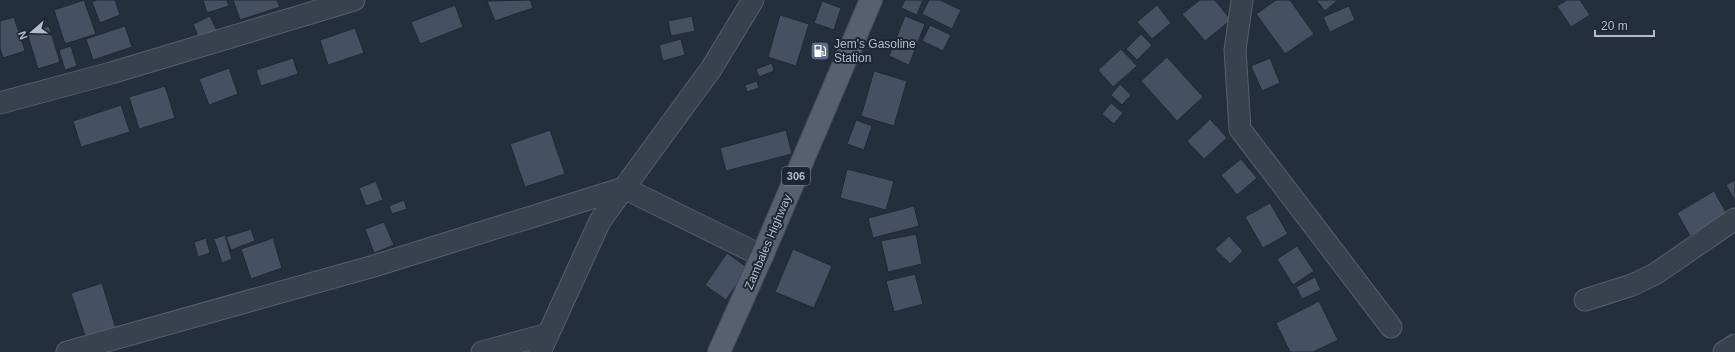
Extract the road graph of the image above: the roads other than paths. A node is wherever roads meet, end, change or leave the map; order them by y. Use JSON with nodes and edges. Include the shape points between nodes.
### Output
{"nodes":[{"id":1,"x":354,"y":0,"type":"edge"},
{"id":2,"x":753,"y":0,"type":"edge"},
{"id":3,"x":872,"y":0,"type":"edge"},
{"id":4,"x":1242,"y":0,"type":"edge"},
{"id":5,"x":0,"y":103,"type":"edge"},
{"id":6,"x":624,"y":188,"type":"junction"},
{"id":7,"x":1735,"y":219,"type":"edge"},
{"id":8,"x":762,"y":256,"type":"junction"},
{"id":9,"x":1585,"y":300,"type":"dead end"},
{"id":10,"x":1391,"y":328,"type":"dead end"},
{"id":11,"x":544,"y":343,"type":"edge"},
{"id":12,"x":1735,"y":345,"type":"edge"},
{"id":13,"x":67,"y":352,"type":"edge"},
{"id":14,"x":482,"y":352,"type":"edge"},
{"id":15,"x":719,"y":352,"type":"edge"},
{"id":16,"x":1724,"y":352,"type":"edge"}],
"edges":[{"from":1,"to":5,"type":"street","via":[[119,71]]},
{"from":2,"to":6,"type":"street","via":[[711,69]]},
{"from":3,"to":8,"type":"main road","name":"Zambales Highway","number":"306"},
{"from":4,"to":10,"type":"street","via":[[1235,50],[1240,129]]},
{"from":6,"to":8,"type":"street"},
{"from":6,"to":11,"type":"street","via":[[600,221]]},
{"from":6,"to":13,"type":"street","via":[[374,266]]},
{"from":7,"to":9,"type":"street","via":[[1656,274],[1632,285]]},
{"from":8,"to":15,"type":"main road","name":"Zambales Highway","number":"306"},
{"from":11,"to":14,"type":"street"},
{"from":12,"to":16,"type":"street"}]}
